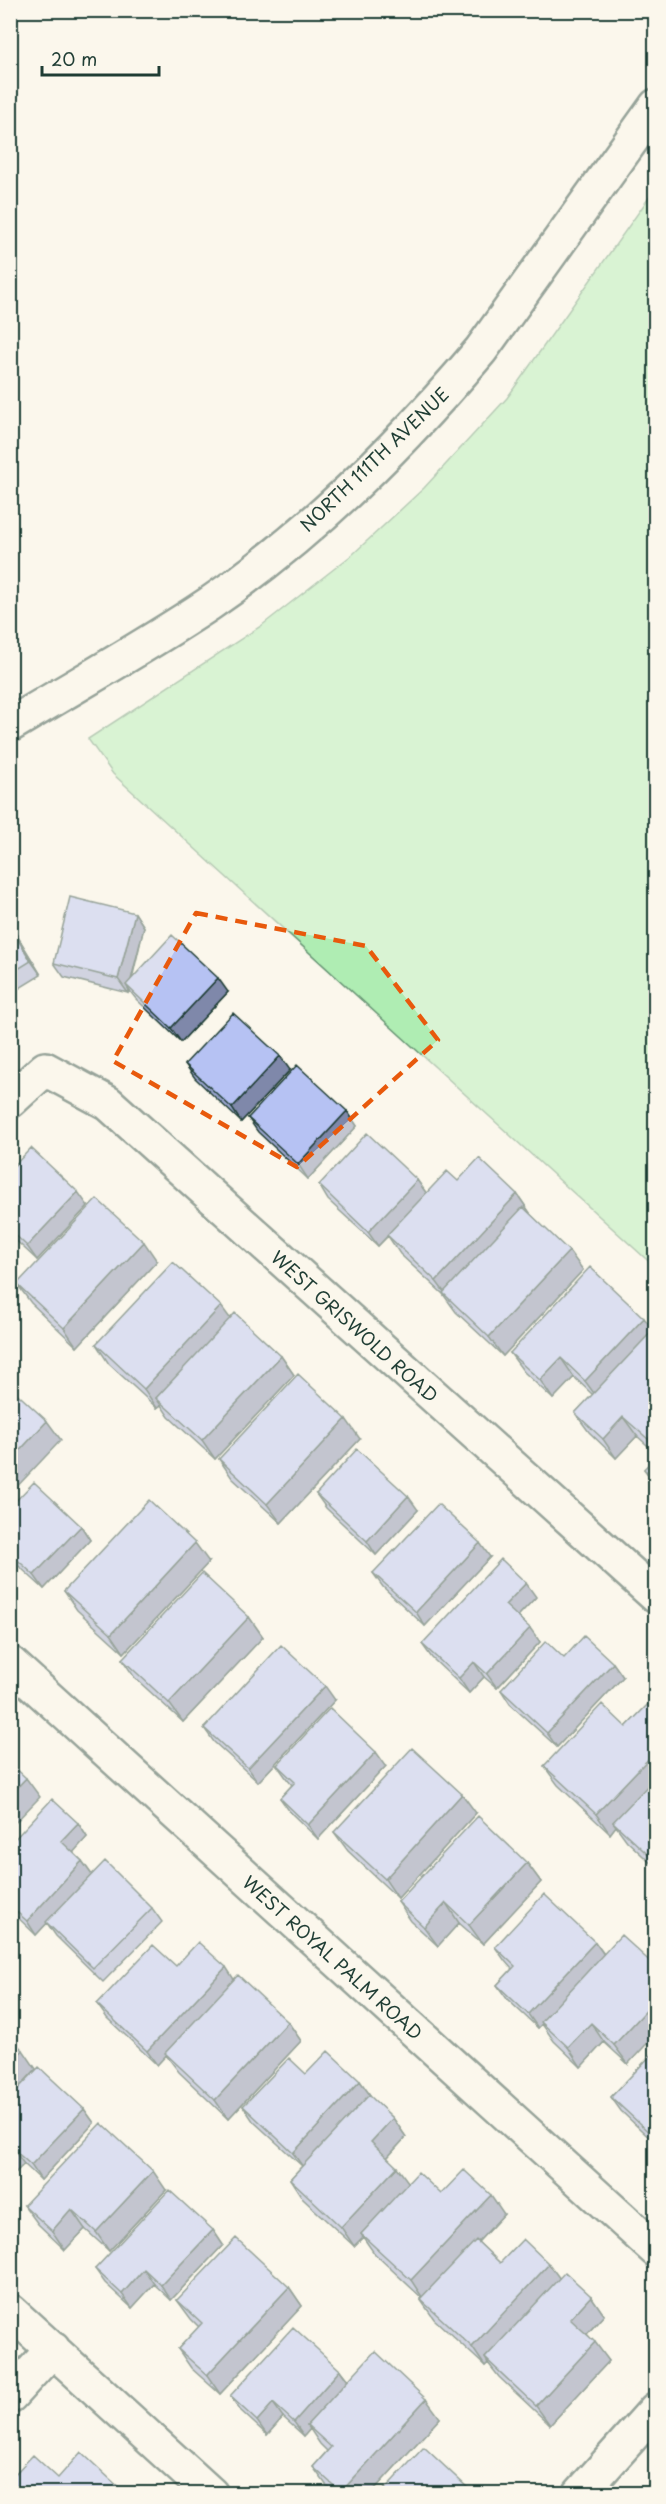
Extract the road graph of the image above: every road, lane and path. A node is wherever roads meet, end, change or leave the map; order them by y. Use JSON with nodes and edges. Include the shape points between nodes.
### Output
{"nodes":[{"id":1,"x":656,"y":106,"type":"edge"},
{"id":2,"x":10,"y":725,"type":"edge"},
{"id":3,"x":10,"y":1101,"type":"edge"},
{"id":4,"x":656,"y":1596,"type":"edge"},
{"id":5,"x":10,"y":1664,"type":"edge"},
{"id":6,"x":656,"y":2250,"type":"edge"},
{"id":7,"x":10,"y":2311,"type":"edge"},
{"id":8,"x":53,"y":2349,"type":"junction"},
{"id":9,"x":10,"y":2396,"type":"edge"},
{"id":10,"x":656,"y":2409,"type":"edge"},
{"id":11,"x":211,"y":2493,"type":"edge"},
{"id":12,"x":580,"y":2493,"type":"edge"}],
"edges":[{"from":1,"to":2,"type":"street","name":"NORTH 111TH AVENUE","via":[[481,350],[435,402],[332,504],[209,604]]},
{"from":3,"to":4,"type":"street","name":"WEST GRISWOLD ROAD","via":[[45,1069],[108,1103]]},
{"from":5,"to":6,"type":"street","name":"WEST ROYAL PALM ROAD"},
{"from":7,"to":8,"type":"street"},
{"from":8,"to":9,"type":"street"},
{"from":8,"to":11,"type":"street"},
{"from":10,"to":12,"type":"street"}]}
